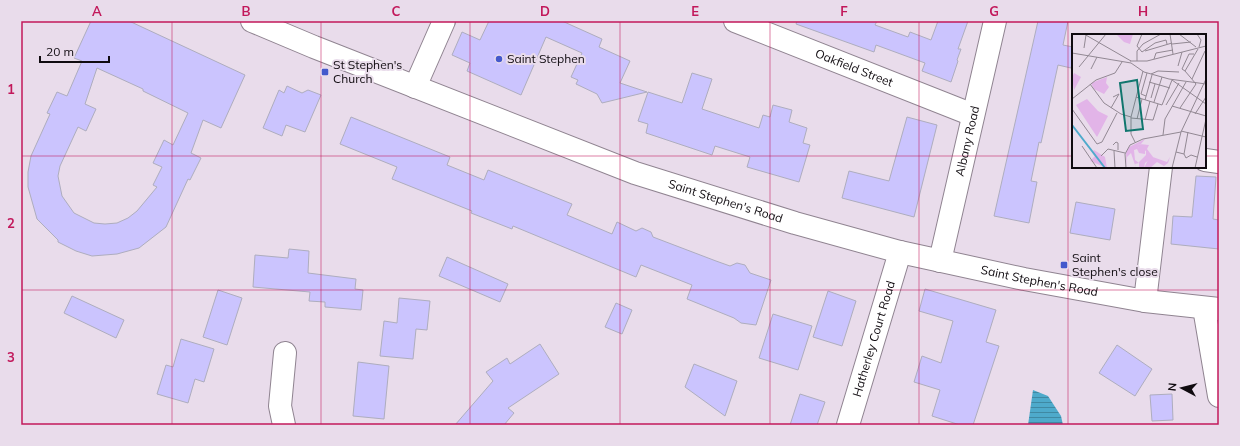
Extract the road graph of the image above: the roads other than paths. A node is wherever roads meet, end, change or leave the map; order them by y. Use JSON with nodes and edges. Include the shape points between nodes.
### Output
{"nodes":[{"id":1,"x":252,"y":21,"type":"edge"},
{"id":2,"x":444,"y":21,"type":"edge"},
{"id":3,"x":735,"y":21,"type":"edge"},
{"id":4,"x":995,"y":21,"type":"edge"},
{"id":5,"x":415,"y":87,"type":"junction"},
{"id":6,"x":973,"y":115,"type":"junction"},
{"id":7,"x":1206,"y":160,"type":"edge"},
{"id":8,"x":1219,"y":162,"type":"edge"},
{"id":9,"x":1161,"y":168,"type":"edge"},
{"id":10,"x":900,"y":252,"type":"junction"},
{"id":11,"x":940,"y":261,"type":"junction"},
{"id":12,"x":1145,"y":301,"type":"junction"},
{"id":13,"x":1211,"y":309,"type":"edge"},
{"id":14,"x":285,"y":353,"type":"dead end"},
{"id":15,"x":1219,"y":396,"type":"edge"},
{"id":16,"x":284,"y":425,"type":"edge"},
{"id":17,"x":848,"y":425,"type":"edge"}],
"edges":[{"from":1,"to":5,"type":"street","name":"Saint Stephen's Road"},
{"from":2,"to":5,"type":"street"},
{"from":3,"to":6,"type":"street","name":"Oakfield Street"},
{"from":4,"to":6,"type":"street","name":"Albany Road"},
{"from":5,"to":10,"type":"street","name":"Saint Stephen's Road","via":[[635,173],[795,223]]},
{"from":6,"to":11,"type":"street","name":"Albany Road"},
{"from":7,"to":8,"type":"street"},
{"from":9,"to":12,"type":"street"},
{"from":10,"to":11,"type":"street","name":"Saint Stephen's Road"},
{"from":10,"to":17,"type":"street","name":"Hatherley Court Road"},
{"from":11,"to":12,"type":"street","name":"Saint Stephen's Road"},
{"from":12,"to":13,"type":"street","name":"Saint Stephen's Road"},
{"from":13,"to":15,"type":"street"},
{"from":14,"to":16,"type":"street","via":[[280,406]]}]}
